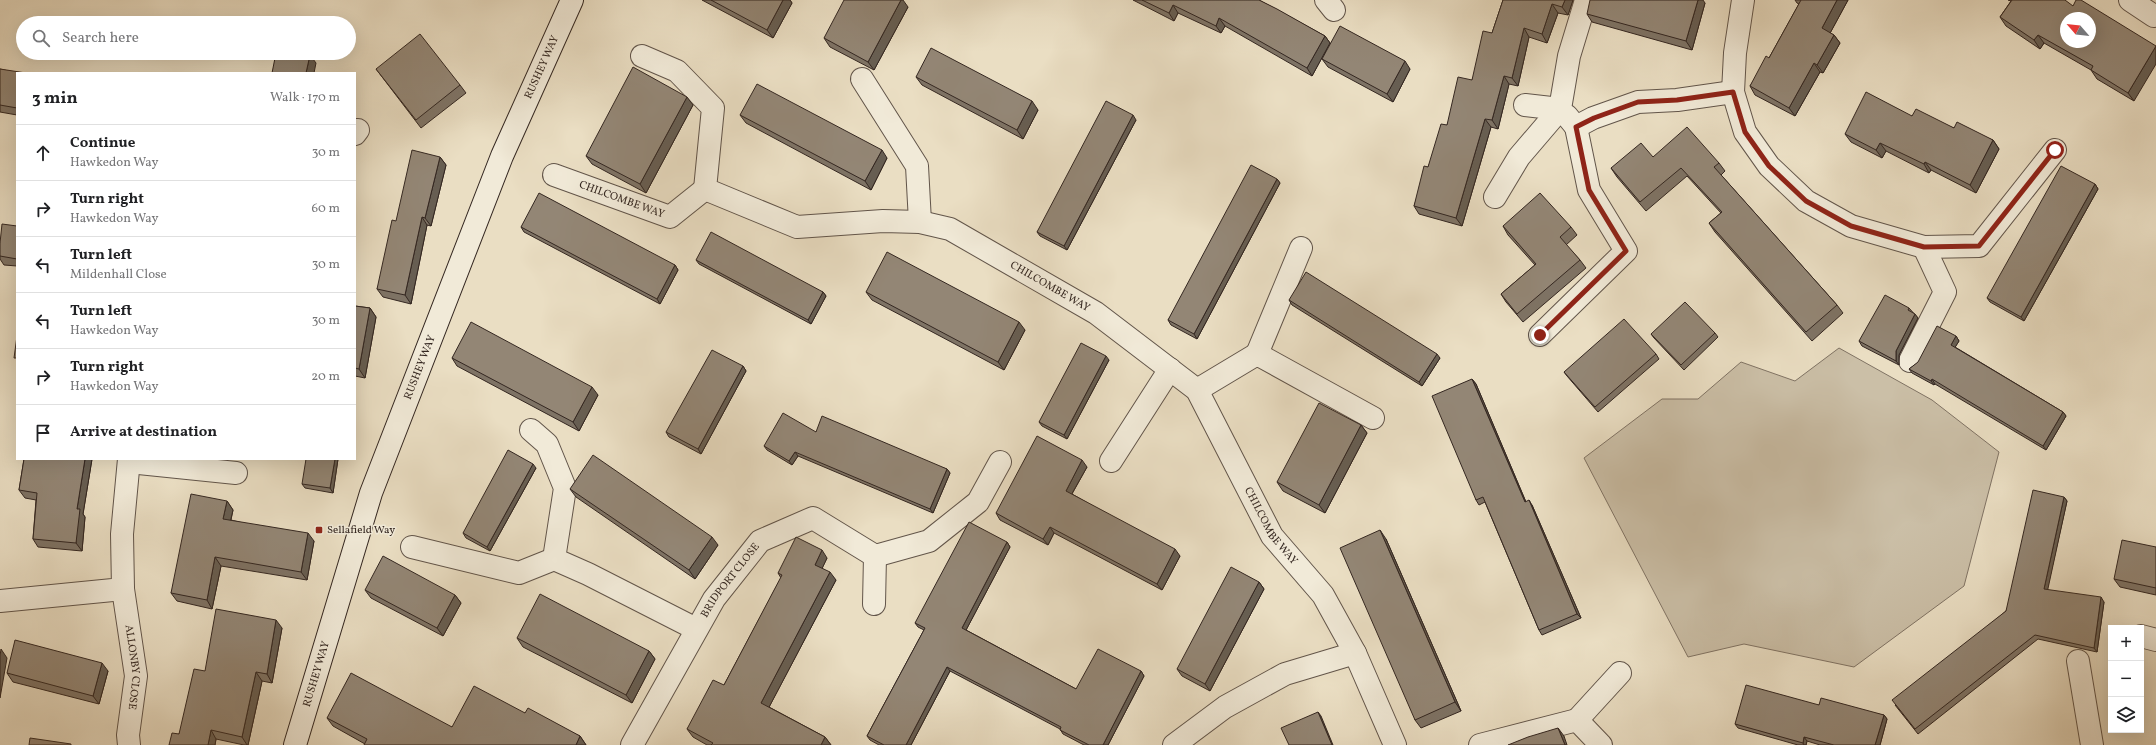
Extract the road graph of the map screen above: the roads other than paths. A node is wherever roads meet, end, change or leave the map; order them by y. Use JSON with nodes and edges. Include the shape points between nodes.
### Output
{"nodes":[{"id":1,"x":572,"y":0,"type":"edge"},
{"id":2,"x":1586,"y":0,"type":"edge"},
{"id":3,"x":1743,"y":0,"type":"edge"},
{"id":4,"x":2130,"y":0,"type":"edge"},
{"id":5,"x":2154,"y":16,"type":"dead end"},
{"id":6,"x":642,"y":56,"type":"dead end"},
{"id":7,"x":862,"y":79,"type":"dead end"},
{"id":8,"x":1733,"y":92,"type":"junction"},
{"id":9,"x":1525,"y":106,"type":"dead end"},
{"id":10,"x":1560,"y":109,"type":"junction"},
{"id":11,"x":1576,"y":127,"type":"junction"},
{"id":12,"x":2055,"y":150,"type":"dead end"},
{"id":13,"x":554,"y":175,"type":"dead end"},
{"id":14,"x":705,"y":189,"type":"junction"},
{"id":15,"x":1495,"y":196,"type":"dead end"},
{"id":16,"x":920,"y":222,"type":"junction"},
{"id":17,"x":1924,"y":247,"type":"junction"},
{"id":18,"x":1301,"y":248,"type":"dead end"},
{"id":19,"x":1540,"y":335,"type":"dead end"},
{"id":20,"x":1257,"y":354,"type":"junction"},
{"id":21,"x":1910,"y":361,"type":"dead end"},
{"id":22,"x":1170,"y":369,"type":"junction"},
{"id":23,"x":1197,"y":390,"type":"junction"},
{"id":24,"x":1373,"y":418,"type":"dead end"},
{"id":25,"x":531,"y":430,"type":"dead end"},
{"id":26,"x":129,"y":461,"type":"edge"},
{"id":27,"x":1111,"y":461,"type":"dead end"},
{"id":28,"x":1000,"y":462,"type":"dead end"},
{"id":29,"x":236,"y":473,"type":"dead end"},
{"id":30,"x":412,"y":547,"type":"dead end"},
{"id":31,"x":875,"y":556,"type":"junction"},
{"id":32,"x":554,"y":559,"type":"junction"},
{"id":33,"x":123,"y":589,"type":"junction"},
{"id":34,"x":0,"y":601,"type":"edge"},
{"id":35,"x":874,"y":604,"type":"dead end"},
{"id":36,"x":696,"y":629,"type":"junction"},
{"id":37,"x":2144,"y":637,"type":"edge"},
{"id":38,"x":2156,"y":640,"type":"edge"},
{"id":39,"x":1355,"y":653,"type":"junction"},
{"id":40,"x":2078,"y":661,"type":"dead end"},
{"id":41,"x":1620,"y":673,"type":"dead end"},
{"id":42,"x":1577,"y":720,"type":"junction"},
{"id":43,"x":129,"y":745,"type":"edge"},
{"id":44,"x":295,"y":745,"type":"edge"},
{"id":45,"x":632,"y":745,"type":"edge"},
{"id":46,"x":1174,"y":745,"type":"edge"},
{"id":47,"x":1395,"y":745,"type":"edge"},
{"id":48,"x":1480,"y":745,"type":"edge"},
{"id":49,"x":1601,"y":745,"type":"edge"},
{"id":50,"x":2092,"y":745,"type":"edge"}],
"edges":[{"from":1,"to":44,"type":"street","name":"RUSHEY WAY","via":[[502,156],[371,493]]},
{"from":2,"to":10,"type":"street","via":[[1569,56]]},
{"from":3,"to":8,"type":"street","via":[[1735,53]]},
{"from":4,"to":5,"type":"street"},
{"from":6,"to":14,"type":"street","via":[[677,71],[713,108]]},
{"from":7,"to":16,"type":"street","via":[[917,166]]},
{"from":8,"to":11,"type":"street","via":[[1677,100],[1638,102]]},
{"from":8,"to":17,"type":"street","via":[[1745,132],[1769,166],[1806,201],[1851,226]]},
{"from":9,"to":10,"type":"street"},
{"from":10,"to":11,"type":"street"},
{"from":10,"to":15,"type":"street","via":[[1519,157]]},
{"from":11,"to":19,"type":"street","via":[[1589,190],[1626,251]]},
{"from":12,"to":17,"type":"street","via":[[1979,246]]},
{"from":13,"to":14,"type":"street","name":"CHILCOMBE WAY","via":[[670,217]]},
{"from":14,"to":16,"type":"street","name":"CHILCOMBE WAY","via":[[797,227]]},
{"from":16,"to":22,"type":"street","name":"CHILCOMBE WAY","via":[[950,229],[1096,313]]},
{"from":17,"to":21,"type":"street","via":[[1945,292]]},
{"from":18,"to":20,"type":"street"},
{"from":20,"to":23,"type":"street"},
{"from":20,"to":24,"type":"street"},
{"from":22,"to":23,"type":"street","name":"CHILCOMBE WAY"},
{"from":22,"to":27,"type":"street"},
{"from":23,"to":39,"type":"street","name":"CHILCOMBE WAY","via":[[1272,536],[1323,595]]},
{"from":25,"to":32,"type":"street","via":[[547,444],[565,488]]},
{"from":26,"to":29,"type":"street","name":"ALLONBY CLOSE"},
{"from":26,"to":33,"type":"street","name":"ALLONBY CLOSE","via":[[122,534]]},
{"from":28,"to":31,"type":"street","via":[[978,502],[929,541]]},
{"from":30,"to":32,"type":"street","via":[[519,572]]},
{"from":31,"to":35,"type":"street"},
{"from":31,"to":36,"type":"street","name":"BRIDPORT CLOSE","via":[[813,518],[760,541],[714,599]]},
{"from":32,"to":36,"type":"street","name":"BRIDPORT CLOSE"},
{"from":33,"to":34,"type":"street"},
{"from":33,"to":43,"type":"street","name":"ALLONBY CLOSE","via":[[136,676],[128,735]]},
{"from":36,"to":45,"type":"street","name":"BRIDPORT CLOSE"},
{"from":37,"to":38,"type":"street"},
{"from":39,"to":46,"type":"street","via":[[1285,674],[1225,706]]},
{"from":39,"to":47,"type":"street","name":"CHILCOMBE WAY"},
{"from":40,"to":50,"type":"street"},
{"from":41,"to":42,"type":"street"},
{"from":42,"to":48,"type":"street"},
{"from":42,"to":49,"type":"street"}]}
